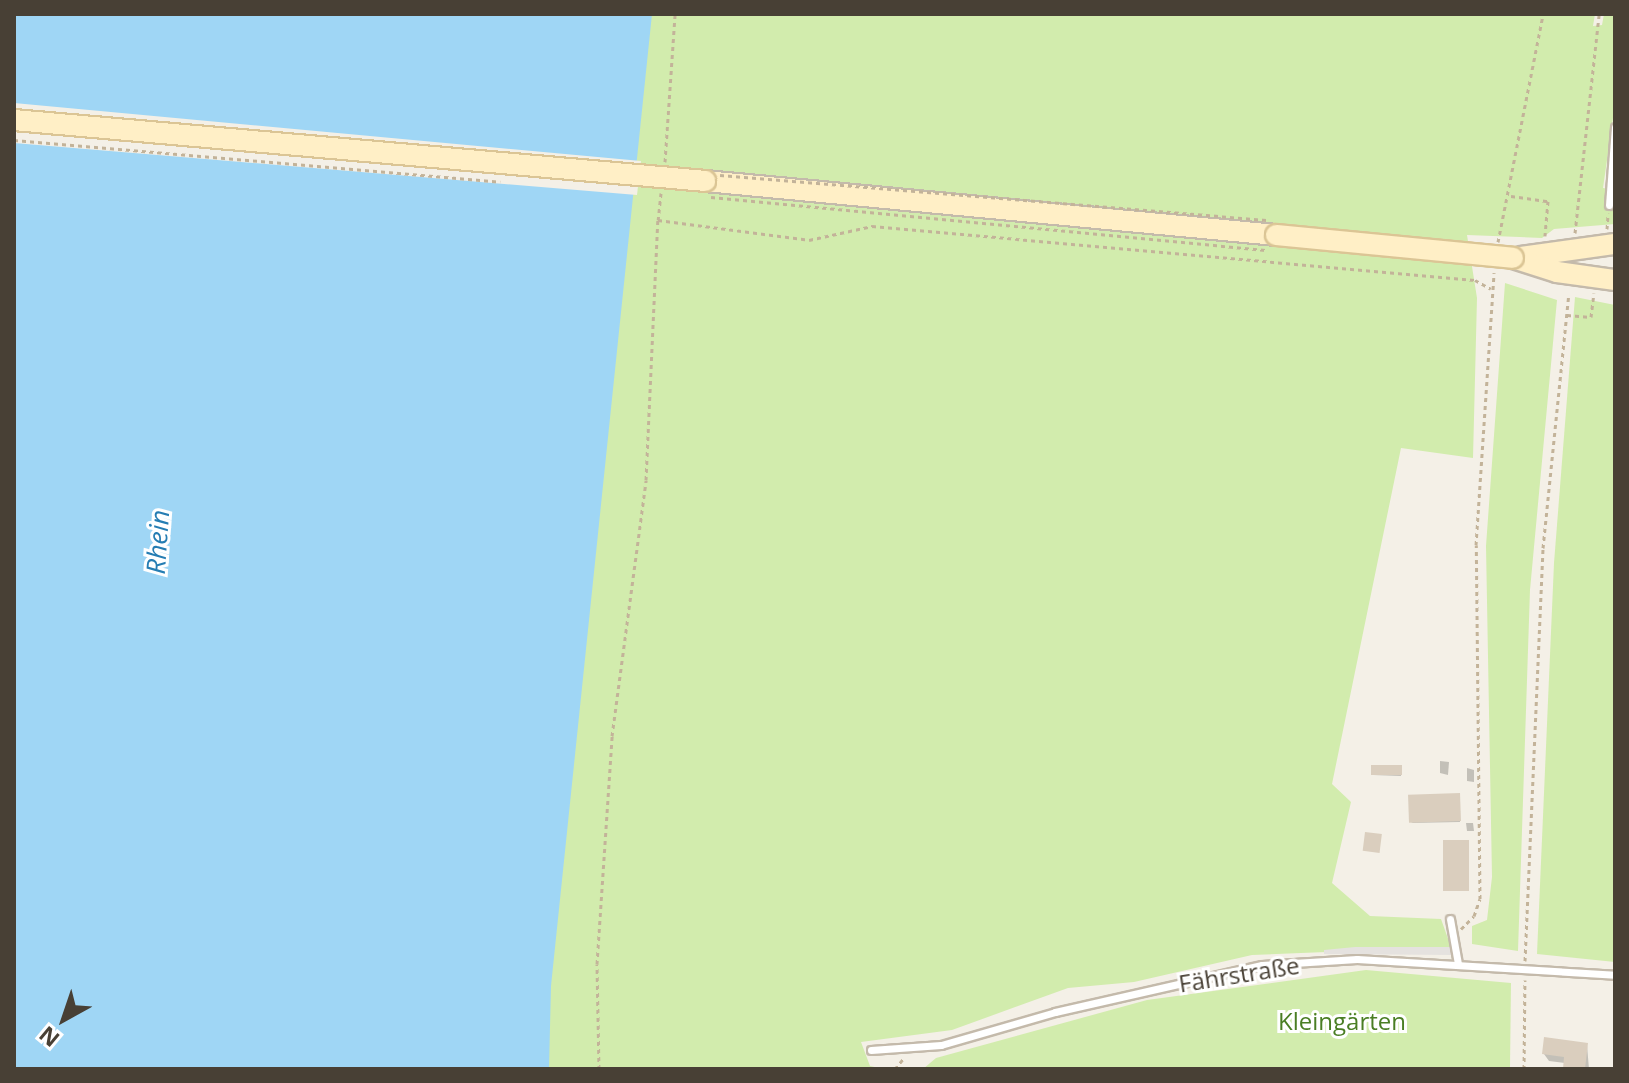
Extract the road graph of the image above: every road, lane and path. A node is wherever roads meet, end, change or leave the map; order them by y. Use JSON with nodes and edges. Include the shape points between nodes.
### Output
{"nodes":[{"id":1,"x":675,"y":14,"type":"edge"},
{"id":2,"x":1543,"y":14,"type":"edge"},
{"id":3,"x":1599,"y":14,"type":"edge"},
{"id":4,"x":14,"y":120,"type":"edge"},
{"id":5,"x":1615,"y":127,"type":"edge"},
{"id":6,"x":716,"y":175,"type":"dead end"},
{"id":7,"x":664,"y":176,"type":"dead end"},
{"id":8,"x":662,"y":191,"type":"dead end"},
{"id":9,"x":697,"y":196,"type":"dead end"},
{"id":10,"x":1510,"y":196,"type":"junction"},
{"id":11,"x":1609,"y":205,"type":"joint"},
{"id":12,"x":658,"y":220,"type":"junction"},
{"id":13,"x":1267,"y":220,"type":"dead end"},
{"id":14,"x":1575,"y":233,"type":"dead end"},
{"id":15,"x":1611,"y":237,"type":"edge"},
{"id":16,"x":1544,"y":244,"type":"dead end"},
{"id":17,"x":1270,"y":250,"type":"dead end"},
{"id":18,"x":1504,"y":258,"type":"junction"},
{"id":19,"x":1615,"y":267,"type":"edge"},
{"id":20,"x":1615,"y":280,"type":"edge"},
{"id":21,"x":1594,"y":288,"type":"dead end"},
{"id":22,"x":1491,"y":289,"type":"junction"},
{"id":23,"x":1569,"y":294,"type":"dead end"},
{"id":24,"x":1567,"y":315,"type":"junction"},
{"id":25,"x":1450,"y":919,"type":"dead end"},
{"id":26,"x":1455,"y":931,"type":"junction"},
{"id":27,"x":1458,"y":964,"type":"junction"},
{"id":28,"x":1525,"y":969,"type":"junction"},
{"id":29,"x":1615,"y":975,"type":"edge"},
{"id":30,"x":871,"y":1050,"type":"dead end"},
{"id":31,"x":599,"y":1069,"type":"edge"},
{"id":32,"x":1524,"y":1069,"type":"edge"}],
"edges":[{"from":1,"to":7,"type":"path"},
{"from":2,"to":10,"type":"path"},
{"from":3,"to":14,"type":"path"},
{"from":4,"to":18,"type":"main road","bridge":true},
{"from":5,"to":11,"type":"lane"},
{"from":6,"to":13,"type":"path","bridge":true},
{"from":8,"to":12,"type":"path"},
{"from":9,"to":17,"type":"path","bridge":true},
{"from":10,"to":16,"type":"path","via":[[1548,201]]},
{"from":10,"to":18,"type":"path"},
{"from":11,"to":15,"type":"path"},
{"from":12,"to":22,"type":"path","via":[[809,240],[872,226],[1475,280]]},
{"from":12,"to":31,"type":"path","via":[[646,480],[612,736],[597,964]]},
{"from":15,"to":18,"type":"main road"},
{"from":18,"to":19,"type":"main road"},
{"from":18,"to":20,"type":"main road"},
{"from":18,"to":22,"type":"path","via":[[1493,271]]},
{"from":21,"to":24,"type":"path","via":[[1591,317]]},
{"from":22,"to":26,"type":"path","via":[[1476,545],[1480,899],[1474,916]]},
{"from":23,"to":24,"type":"path"},
{"from":24,"to":28,"type":"path","via":[[1540,593]]},
{"from":25,"to":26,"type":"lane"},
{"from":26,"to":27,"type":"lane"},
{"from":27,"to":28,"type":"lane","name":"Fährstraße"},
{"from":27,"to":30,"type":"lane","name":"Fährstraße","via":[[1357,959],[1262,965],[1055,1012],[941,1045]]},
{"from":28,"to":29,"type":"lane","name":"Fährstraße"},
{"from":28,"to":32,"type":"path"}]}
